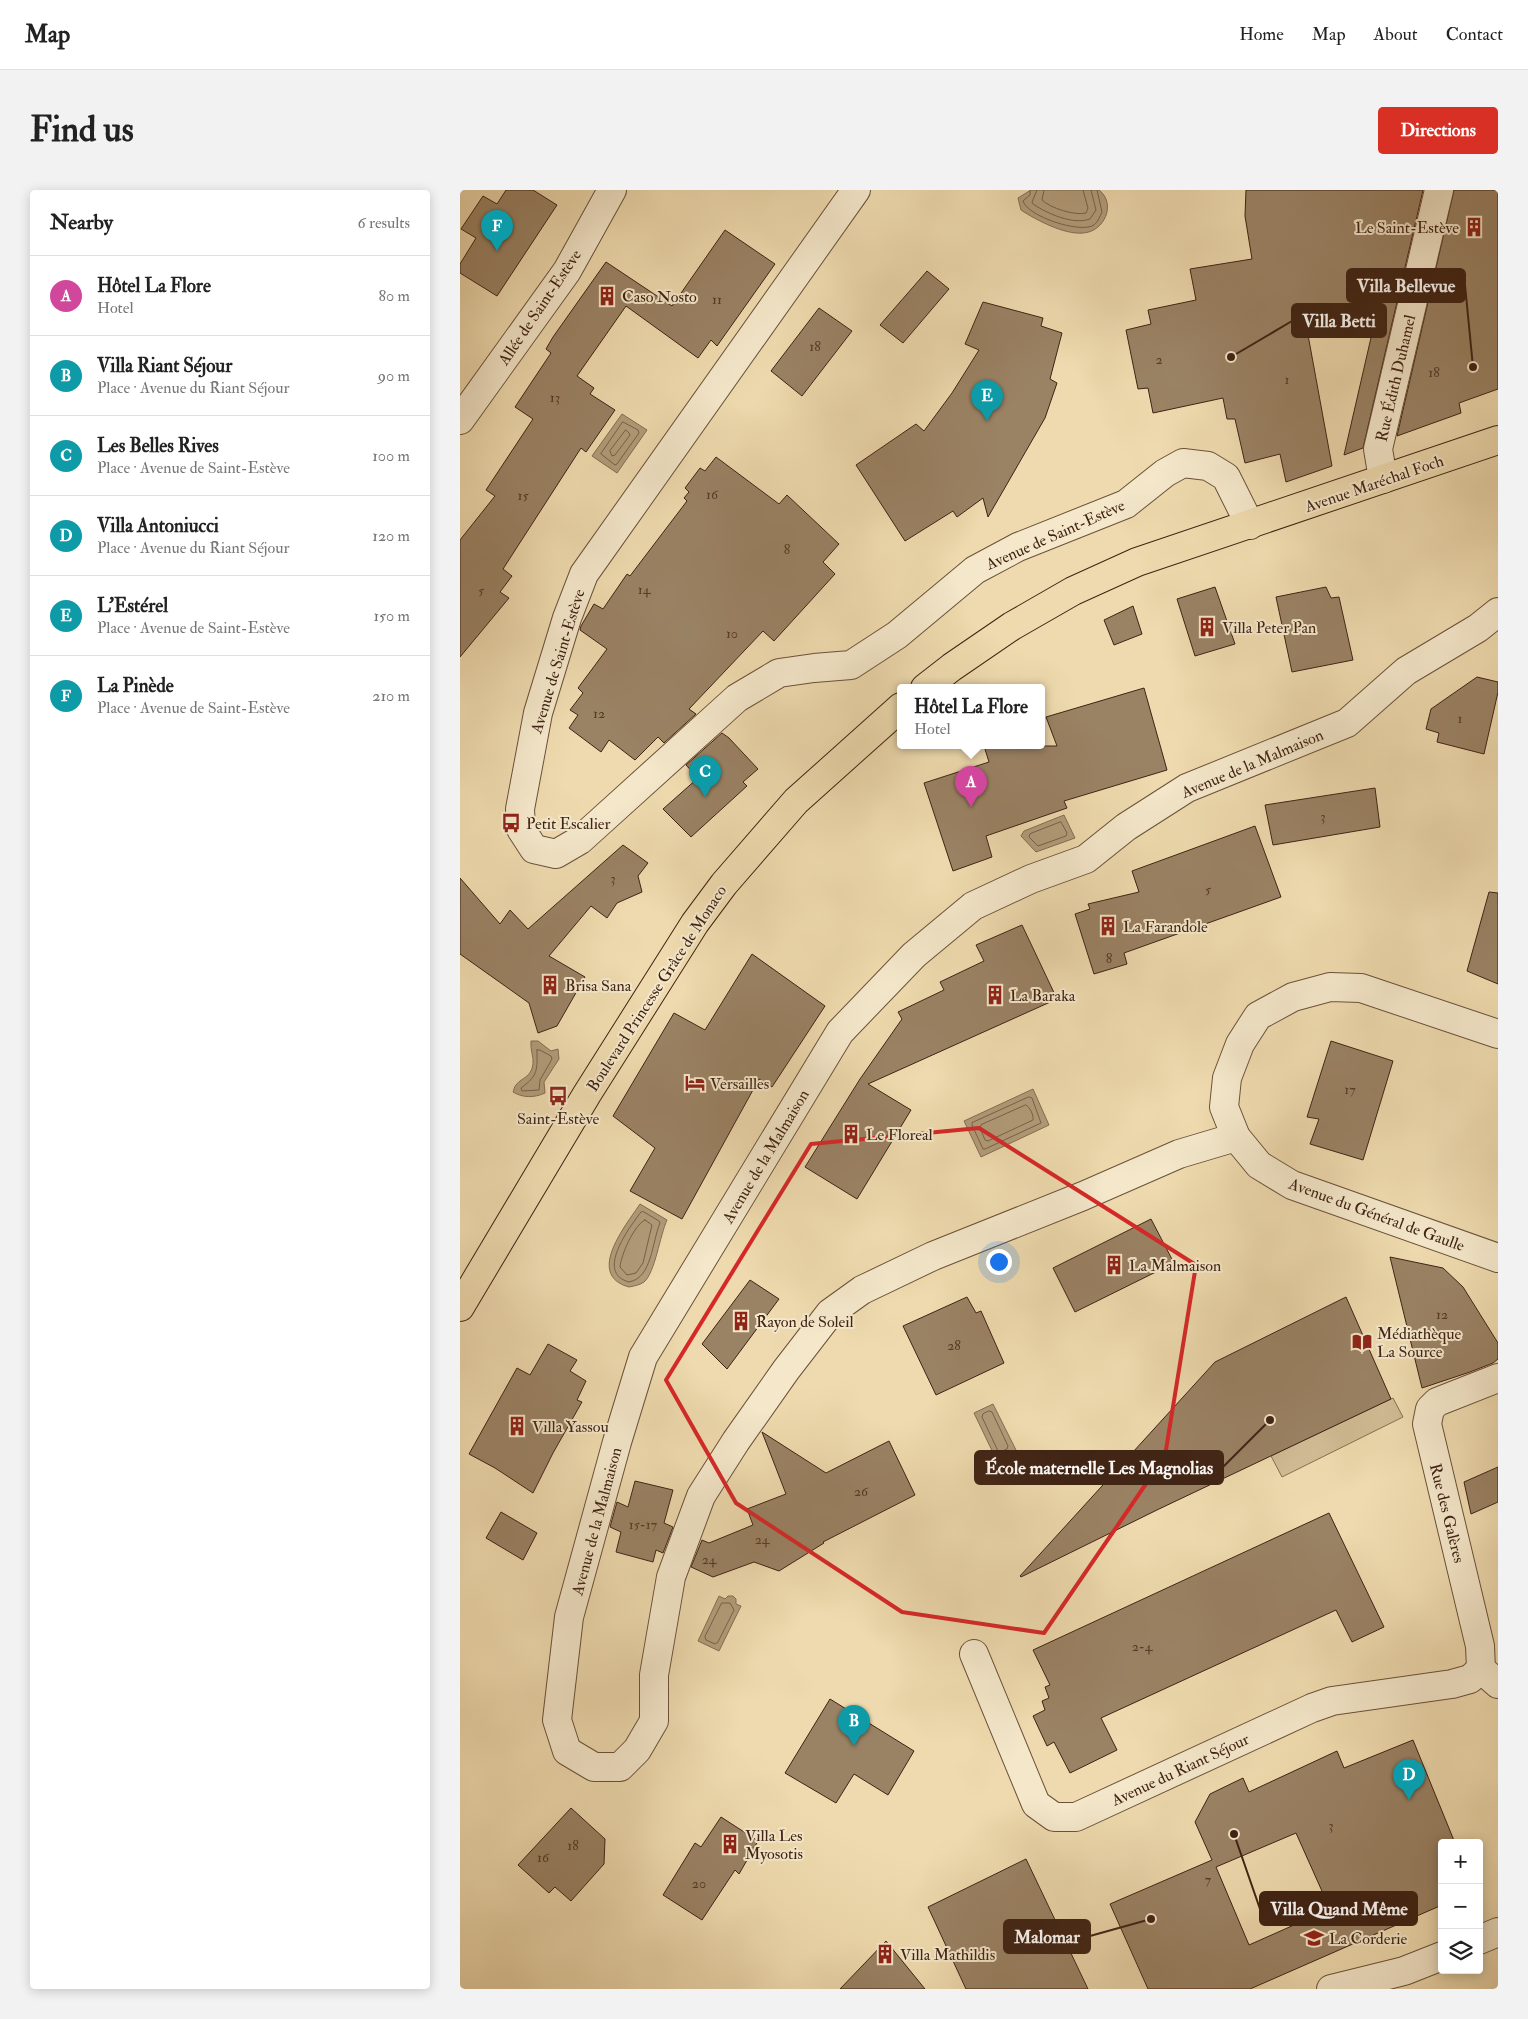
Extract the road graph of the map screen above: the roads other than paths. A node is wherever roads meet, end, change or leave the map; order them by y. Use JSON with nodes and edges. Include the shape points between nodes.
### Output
{"nodes":[{"id":1,"x":612,"y":190,"type":"edge"},
{"id":2,"x":856,"y":190,"type":"edge"},
{"id":3,"x":1440,"y":190,"type":"edge"},
{"id":4,"x":460,"y":420,"type":"edge"},
{"id":5,"x":1498,"y":440,"type":"edge"},
{"id":6,"x":1383,"y":479,"type":"junction"},
{"id":7,"x":1250,"y":525,"type":"junction"},
{"id":8,"x":1498,"y":612,"type":"edge"},
{"id":9,"x":930,"y":684,"type":"edge"},
{"id":10,"x":897,"y":711,"type":"edge"},
{"id":11,"x":1498,"y":1034,"type":"edge"},
{"id":12,"x":1236,"y":1137,"type":"junction"},
{"id":13,"x":1498,"y":1258,"type":"edge"},
{"id":14,"x":460,"y":1307,"type":"edge"},
{"id":15,"x":1498,"y":1378,"type":"edge"},
{"id":16,"x":974,"y":1654,"type":"dead end"},
{"id":17,"x":1489,"y":1677,"type":"edge"},
{"id":18,"x":1498,"y":1932,"type":"edge"},
{"id":19,"x":1483,"y":1938,"type":"edge"},
{"id":20,"x":1438,"y":1958,"type":"edge"},
{"id":21,"x":1402,"y":1980,"type":"edge"},
{"id":22,"x":1332,"y":1989,"type":"edge"}],
"edges":[{"from":1,"to":4,"type":"street","name":"Allée de Saint-Estève","via":[[567,271]]},
{"from":2,"to":7,"type":"street","name":"Avenue de Saint-Estève","via":[[584,574],[538,713],[520,809],[522,830],[534,849],[556,854],[580,840],[737,698],[779,673],[851,665],[897,635],[975,570],[1018,547],[1126,504],[1183,463],[1208,466],[1226,478]]},
{"from":3,"to":6,"type":"street","name":"Rue Édith Duhamel","via":[[1378,449]]},
{"from":5,"to":6,"type":"main road","name":"Avenue Maréchal Foch"},
{"from":6,"to":7,"type":"main road","name":"Avenue Maréchal Foch"},
{"from":7,"to":9,"type":"main road","via":[[1137,562],[1073,590],[1012,626]]},
{"from":8,"to":12,"type":"street","name":"Avenue de la Malmaison","via":[[1478,628],[1406,671],[1347,722],[1187,788],[1126,827],[1086,859],[1031,879],[973,906],[914,955],[840,1032],[643,1356],[569,1617],[557,1720],[567,1751],[594,1767],[620,1767],[638,1750],[654,1721],[654,1675],[671,1576],[701,1496],[747,1425],[830,1313],[862,1290],[933,1256],[1179,1154]]},
{"from":10,"to":14,"type":"main road","name":"Boulevard Princesse Grâce de Monaco","via":[[796,801],[724,884],[695,923],[587,1094]]},
{"from":11,"to":12,"type":"street","name":"Avenue du Général de Gaulle","via":[[1361,988],[1330,987],[1293,997],[1258,1016],[1240,1044],[1227,1078],[1224,1107]]},
{"from":12,"to":13,"type":"street","name":"Avenue du Général de Gaulle","via":[[1259,1165],[1292,1185]]},
{"from":15,"to":17,"type":"street","name":"Rue des Galères","via":[[1437,1402],[1430,1409],[1427,1424]]},
{"from":16,"to":17,"type":"street","name":"Avenue du Riant Séjour","via":[[1036,1804],[1054,1816],[1076,1817],[1332,1701]]},
{"from":18,"to":19,"type":"street"},
{"from":20,"to":21,"type":"street"},
{"from":21,"to":22,"type":"street"}]}
